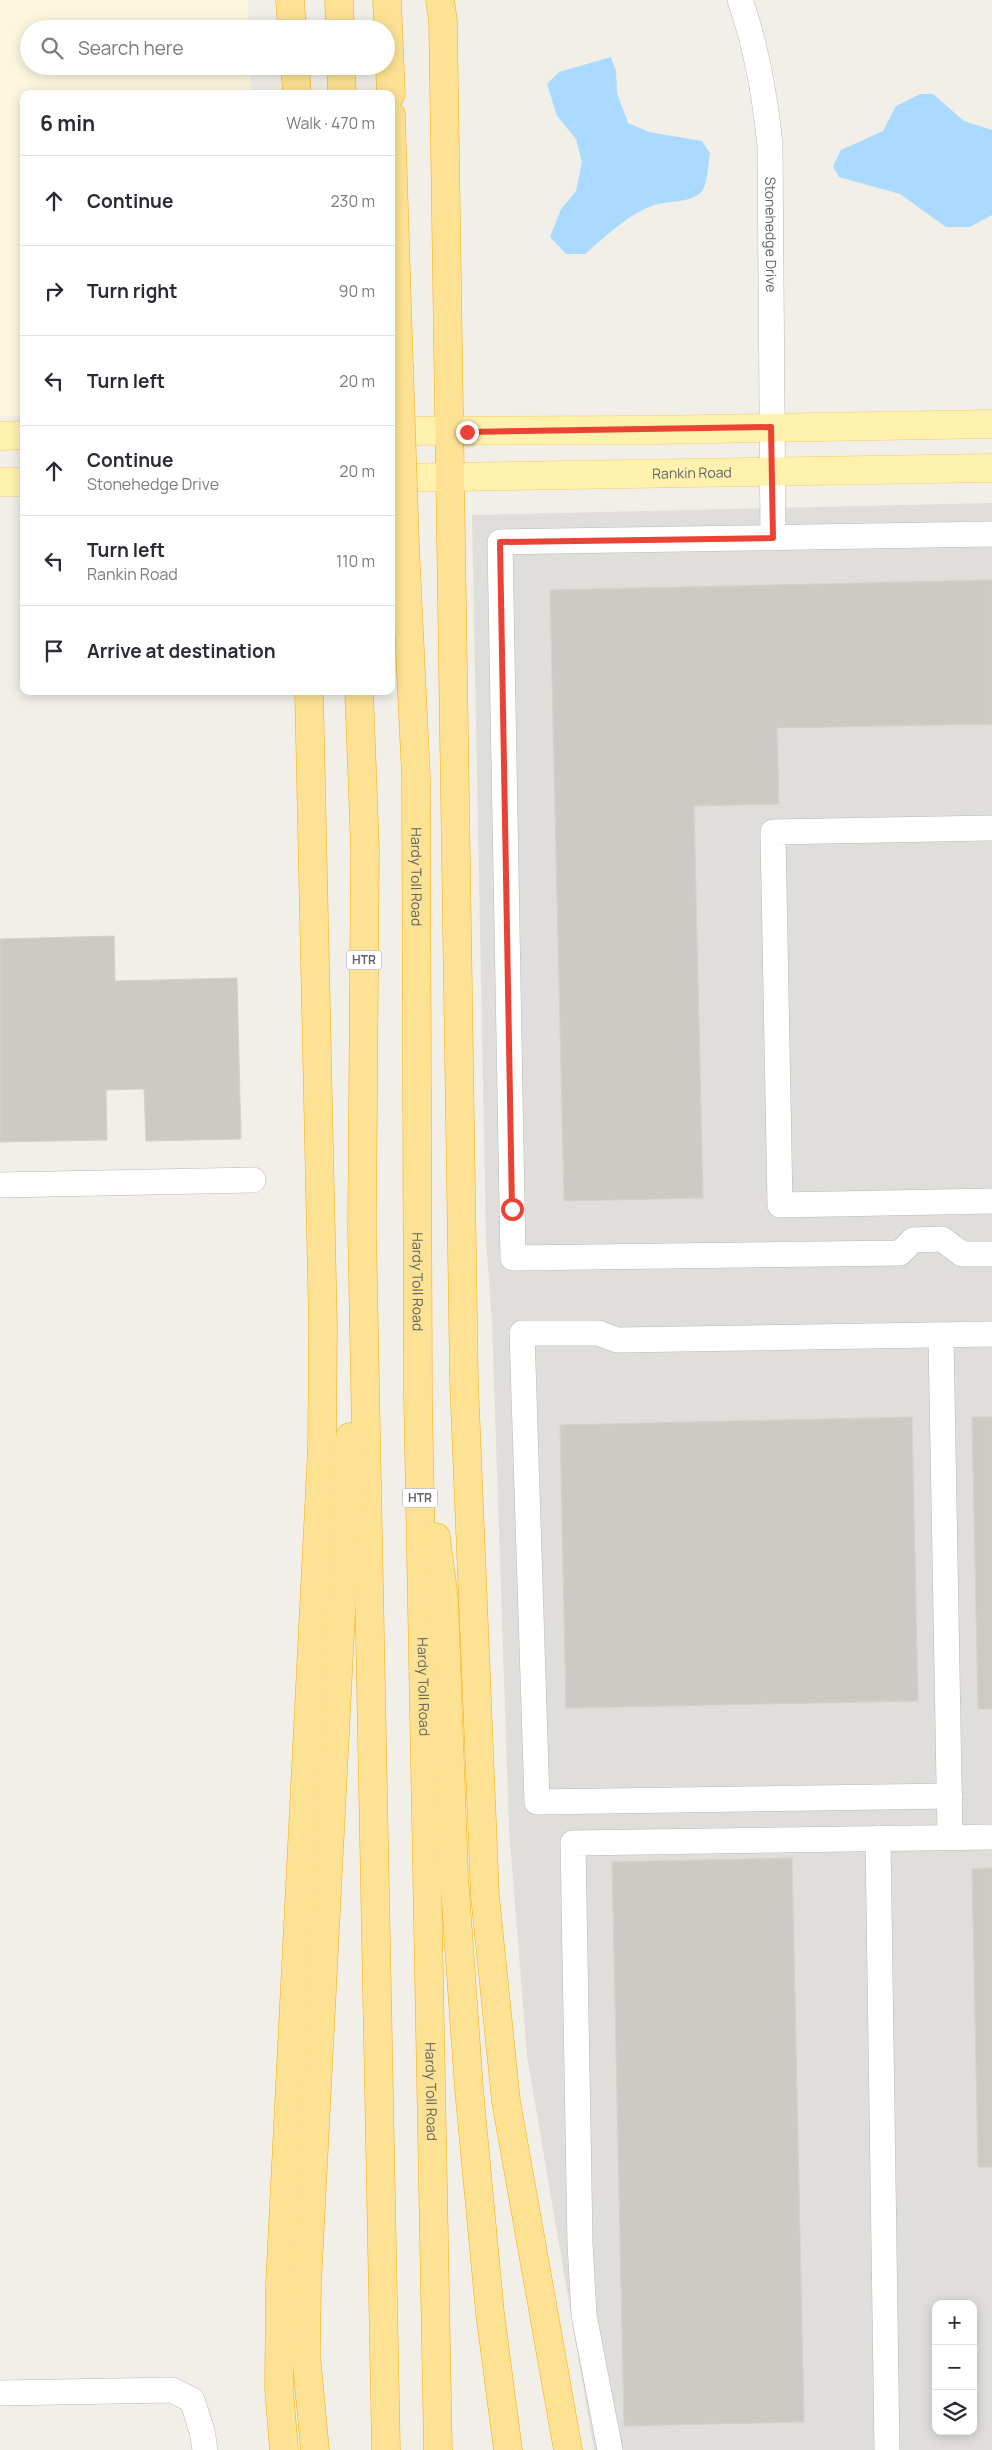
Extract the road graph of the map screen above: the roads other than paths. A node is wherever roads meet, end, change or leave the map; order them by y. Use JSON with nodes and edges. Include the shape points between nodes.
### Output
{"nodes":[{"id":1,"x":290,"y":0,"type":"edge"},
{"id":2,"x":339,"y":0,"type":"edge"},
{"id":3,"x":388,"y":0,"type":"edge"},
{"id":4,"x":440,"y":0,"type":"edge"},
{"id":5,"x":740,"y":0,"type":"edge"},
{"id":6,"x":291,"y":20,"type":"edge"},
{"id":7,"x":340,"y":20,"type":"edge"},
{"id":8,"x":388,"y":20,"type":"edge"},
{"id":9,"x":296,"y":75,"type":"edge"},
{"id":10,"x":341,"y":75,"type":"edge"},
{"id":11,"x":390,"y":75,"type":"edge"},
{"id":12,"x":297,"y":90,"type":"edge"},
{"id":13,"x":342,"y":90,"type":"edge"},
{"id":14,"x":390,"y":90,"type":"edge"},
{"id":15,"x":395,"y":240,"type":"edge"},
{"id":16,"x":992,"y":424,"type":"edge"},
{"id":17,"x":771,"y":427,"type":"junction"},
{"id":18,"x":395,"y":431,"type":"edge"},
{"id":19,"x":448,"y":431,"type":"junction"},
{"id":20,"x":20,"y":435,"type":"edge"},
{"id":21,"x":0,"y":436,"type":"edge"},
{"id":22,"x":992,"y":468,"type":"edge"},
{"id":23,"x":772,"y":470,"type":"junction"},
{"id":24,"x":395,"y":478,"type":"edge"},
{"id":25,"x":449,"y":478,"type":"junction"},
{"id":26,"x":0,"y":482,"type":"edge"},
{"id":27,"x":20,"y":482,"type":"edge"},
{"id":28,"x":992,"y":534,"type":"edge"},
{"id":29,"x":773,"y":538,"type":"junction"},
{"id":30,"x":309,"y":695,"type":"edge"},
{"id":31,"x":359,"y":695,"type":"edge"},
{"id":32,"x":992,"y":828,"type":"edge"},
{"id":33,"x":253,"y":1180,"type":"dead end"},
{"id":34,"x":0,"y":1185,"type":"edge"},
{"id":35,"x":992,"y":1200,"type":"edge"},
{"id":36,"x":362,"y":1229,"type":"junction"},
{"id":37,"x":992,"y":1254,"type":"edge"},
{"id":38,"x":992,"y":1334,"type":"edge"},
{"id":39,"x":941,"y":1335,"type":"junction"},
{"id":40,"x":418,"y":1397,"type":"junction"},
{"id":41,"x":950,"y":1796,"type":"junction"},
{"id":42,"x":992,"y":1837,"type":"edge"},
{"id":43,"x":878,"y":1838,"type":"junction"},
{"id":44,"x":950,"y":1838,"type":"junction"},
{"id":45,"x":0,"y":2393,"type":"edge"},
{"id":46,"x":205,"y":2450,"type":"edge"},
{"id":47,"x":284,"y":2450,"type":"edge"},
{"id":48,"x":315,"y":2450,"type":"edge"},
{"id":49,"x":386,"y":2450,"type":"edge"},
{"id":50,"x":438,"y":2450,"type":"edge"},
{"id":51,"x":508,"y":2450,"type":"edge"},
{"id":52,"x":568,"y":2450,"type":"edge"},
{"id":53,"x":610,"y":2450,"type":"edge"},
{"id":54,"x":887,"y":2450,"type":"edge"}],
"edges":[{"from":1,"to":6,"type":"highway"},
{"from":2,"to":7,"type":"highway"},
{"from":3,"to":8,"type":"highway"},
{"from":4,"to":19,"type":"highway","via":[[443,21]]},
{"from":5,"to":17,"type":"street","name":"Stonehedge Drive","via":[[753,37],[765,94],[770,146]]},
{"from":9,"to":12,"type":"highway"},
{"from":10,"to":13,"type":"highway"},
{"from":11,"to":14,"type":"highway"},
{"from":15,"to":40,"type":"highway","name":"Hardy Toll Road","number":"HTR","bridge":true,"via":[[416,778]]},
{"from":16,"to":17,"type":"main road"},
{"from":17,"to":19,"type":"main road"},
{"from":17,"to":23,"type":"street","name":"Stonehedge Drive"},
{"from":18,"to":19,"type":"main road"},
{"from":19,"to":25,"type":"highway"},
{"from":20,"to":21,"type":"main road"},
{"from":22,"to":23,"type":"main road","name":"Rankin Road"},
{"from":23,"to":25,"type":"main road","name":"Rankin Road"},
{"from":23,"to":29,"type":"street","name":"Stonehedge Drive"},
{"from":24,"to":25,"type":"main road","name":"Rankin Road"},
{"from":25,"to":52,"type":"highway","via":[[464,1381],[485,1896],[506,2101]]},
{"from":26,"to":27,"type":"main road"},
{"from":28,"to":29,"type":"street"},
{"from":29,"to":37,"type":"street","via":[[500,542],[513,1258],[900,1253],[913,1240],[942,1239],[962,1254]]},
{"from":30,"to":47,"type":"highway","via":[[324,1327],[322,1448],[280,2283],[279,2389]]},
{"from":31,"to":36,"type":"highway","number":"HTR","via":[[365,849]]},
{"from":32,"to":35,"type":"street","via":[[773,832],[780,1205]]},
{"from":33,"to":34,"type":"street"},
{"from":36,"to":48,"type":"highway","via":[[308,2265],[306,2354]]},
{"from":36,"to":49,"type":"highway","number":"HTR"},
{"from":38,"to":39,"type":"street"},
{"from":39,"to":41,"type":"street"},
{"from":39,"to":41,"type":"street","via":[[617,1340],[598,1333],[522,1333],[537,1802]]},
{"from":40,"to":50,"type":"highway","name":"Hardy Toll Road","number":"HTR"},
{"from":40,"to":51,"type":"highway","via":[[444,1599],[462,1998],[489,2303]]},
{"from":41,"to":44,"type":"street"},
{"from":42,"to":44,"type":"street"},
{"from":43,"to":44,"type":"street"},
{"from":43,"to":53,"type":"street","via":[[573,1843],[584,2315]]},
{"from":43,"to":54,"type":"street"},
{"from":45,"to":46,"type":"street","via":[[172,2390],[192,2400]]}]}
